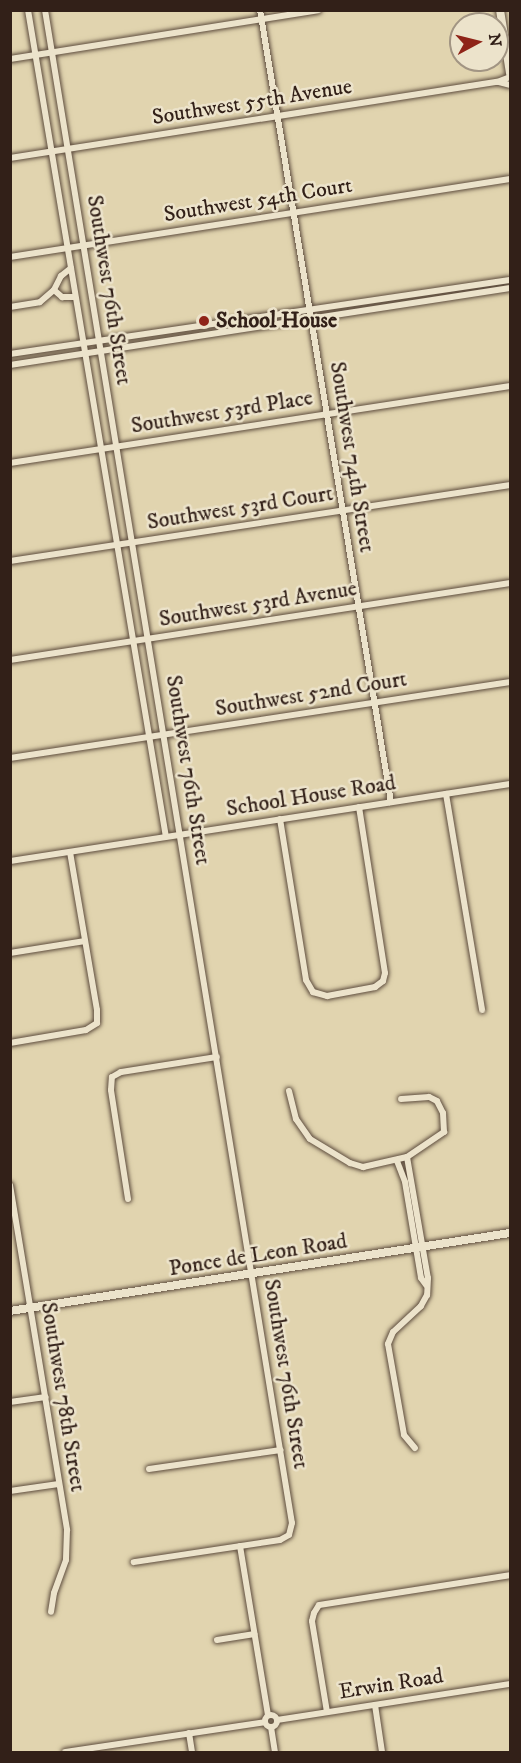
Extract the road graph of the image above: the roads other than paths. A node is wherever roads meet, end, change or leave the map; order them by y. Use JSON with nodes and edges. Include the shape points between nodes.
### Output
{"nodes":[{"id":1,"x":28,"y":10,"type":"edge"},
{"id":2,"x":260,"y":10,"type":"edge"},
{"id":3,"x":318,"y":10,"type":"edge"},
{"id":4,"x":500,"y":10,"type":"edge"},
{"id":5,"x":45,"y":11,"type":"edge"},
{"id":6,"x":261,"y":19,"type":"junction"},
{"id":7,"x":52,"y":52,"type":"junction"},
{"id":8,"x":35,"y":55,"type":"junction"},
{"id":9,"x":10,"y":59,"type":"edge"},
{"id":10,"x":510,"y":75,"type":"edge"},
{"id":11,"x":499,"y":82,"type":"junction"},
{"id":12,"x":510,"y":85,"type":"edge"},
{"id":13,"x":278,"y":117,"type":"junction"},
{"id":14,"x":68,"y":149,"type":"junction"},
{"id":15,"x":51,"y":152,"type":"junction"},
{"id":16,"x":10,"y":158,"type":"edge"},
{"id":17,"x":510,"y":179,"type":"edge"},
{"id":18,"x":294,"y":212,"type":"junction"},
{"id":19,"x":83,"y":245,"type":"junction"},
{"id":20,"x":67,"y":248,"type":"junction"},
{"id":21,"x":10,"y":257,"type":"edge"},
{"id":22,"x":71,"y":268,"type":"junction"},
{"id":23,"x":510,"y":280,"type":"edge"},
{"id":24,"x":510,"y":288,"type":"edge"},
{"id":25,"x":54,"y":290,"type":"junction"},
{"id":26,"x":75,"y":297,"type":"junction"},
{"id":27,"x":10,"y":307,"type":"edge"},
{"id":28,"x":309,"y":308,"type":"junction"},
{"id":29,"x":311,"y":318,"type":"junction"},
{"id":30,"x":99,"y":340,"type":"junction"},
{"id":31,"x":83,"y":343,"type":"junction"},
{"id":32,"x":101,"y":351,"type":"junction"},
{"id":33,"x":10,"y":354,"type":"edge"},
{"id":34,"x":84,"y":354,"type":"junction"},
{"id":35,"x":10,"y":365,"type":"edge"},
{"id":36,"x":510,"y":386,"type":"edge"},
{"id":37,"x":326,"y":415,"type":"junction"},
{"id":38,"x":116,"y":447,"type":"junction"},
{"id":39,"x":101,"y":449,"type":"junction"},
{"id":40,"x":10,"y":463,"type":"edge"},
{"id":41,"x":510,"y":485,"type":"edge"},
{"id":42,"x":343,"y":511,"type":"junction"},
{"id":43,"x":132,"y":543,"type":"junction"},
{"id":44,"x":117,"y":545,"type":"junction"},
{"id":45,"x":10,"y":561,"type":"edge"},
{"id":46,"x":510,"y":584,"type":"edge"},
{"id":47,"x":359,"y":607,"type":"junction"},
{"id":48,"x":148,"y":638,"type":"junction"},
{"id":49,"x":133,"y":641,"type":"junction"},
{"id":50,"x":10,"y":660,"type":"edge"},
{"id":51,"x":510,"y":682,"type":"edge"},
{"id":52,"x":376,"y":702,"type":"junction"},
{"id":53,"x":165,"y":735,"type":"junction"},
{"id":54,"x":148,"y":737,"type":"junction"},
{"id":55,"x":10,"y":758,"type":"edge"},
{"id":56,"x":510,"y":784,"type":"edge"},
{"id":57,"x":446,"y":794,"type":"junction"},
{"id":58,"x":391,"y":802,"type":"junction"},
{"id":59,"x":359,"y":807,"type":"junction"},
{"id":60,"x":280,"y":819,"type":"junction"},
{"id":61,"x":180,"y":835,"type":"junction"},
{"id":62,"x":166,"y":837,"type":"junction"},
{"id":63,"x":70,"y":852,"type":"junction"},
{"id":64,"x":10,"y":861,"type":"edge"},
{"id":65,"x":85,"y":941,"type":"junction"},
{"id":66,"x":10,"y":953,"type":"edge"},
{"id":67,"x":482,"y":1010,"type":"dead end"},
{"id":68,"x":10,"y":1043,"type":"edge"},
{"id":69,"x":217,"y":1057,"type":"junction"},
{"id":70,"x":289,"y":1091,"type":"dead end"},
{"id":71,"x":401,"y":1099,"type":"dead end"},
{"id":72,"x":407,"y":1157,"type":"junction"},
{"id":73,"x":396,"y":1161,"type":"junction"},
{"id":74,"x":10,"y":1185,"type":"edge"},
{"id":75,"x":409,"y":1187,"type":"junction"},
{"id":76,"x":128,"y":1199,"type":"dead end"},
{"id":77,"x":416,"y":1207,"type":"junction"},
{"id":78,"x":408,"y":1209,"type":"junction"},
{"id":79,"x":420,"y":1223,"type":"junction"},
{"id":80,"x":410,"y":1225,"type":"junction"},
{"id":81,"x":510,"y":1233,"type":"edge"},
{"id":82,"x":419,"y":1247,"type":"junction"},
{"id":83,"x":252,"y":1274,"type":"junction"},
{"id":84,"x":31,"y":1308,"type":"junction"},
{"id":85,"x":10,"y":1311,"type":"edge"},
{"id":86,"x":46,"y":1397,"type":"junction"},
{"id":87,"x":10,"y":1402,"type":"edge"},
{"id":88,"x":415,"y":1449,"type":"dead end"},
{"id":89,"x":281,"y":1450,"type":"junction"},
{"id":90,"x":149,"y":1469,"type":"dead end"},
{"id":91,"x":58,"y":1484,"type":"junction"},
{"id":92,"x":10,"y":1491,"type":"edge"},
{"id":93,"x":240,"y":1546,"type":"junction"},
{"id":94,"x":134,"y":1562,"type":"dead end"},
{"id":95,"x":510,"y":1575,"type":"edge"},
{"id":96,"x":51,"y":1612,"type":"dead end"},
{"id":97,"x":255,"y":1634,"type":"junction"},
{"id":98,"x":217,"y":1640,"type":"dead end"},
{"id":99,"x":510,"y":1684,"type":"edge"},
{"id":100,"x":375,"y":1705,"type":"junction"},
{"id":101,"x":327,"y":1712,"type":"junction"},
{"id":102,"x":268,"y":1715,"type":"junction"},
{"id":103,"x":278,"y":1720,"type":"junction"},
{"id":104,"x":265,"y":1722,"type":"junction"},
{"id":105,"x":271,"y":1727,"type":"junction"},
{"id":106,"x":189,"y":1733,"type":"junction"},
{"id":107,"x":104,"y":1750,"type":"edge"},
{"id":108,"x":65,"y":1752,"type":"edge"},
{"id":109,"x":192,"y":1752,"type":"edge"},
{"id":110,"x":275,"y":1752,"type":"edge"},
{"id":111,"x":382,"y":1752,"type":"edge"}],
"edges":[{"from":1,"to":8,"type":"street","name":"Southwest 76th Street"},
{"from":2,"to":6,"type":"street","name":"Southwest 74th Street"},
{"from":3,"to":6,"type":"street"},
{"from":4,"to":10,"type":"street"},
{"from":5,"to":7,"type":"street","name":"Southwest 76th Street"},
{"from":6,"to":7,"type":"street"},
{"from":6,"to":13,"type":"street","name":"Southwest 74th Street"},
{"from":7,"to":8,"type":"street"},
{"from":7,"to":14,"type":"street","name":"Southwest 76th Street"},
{"from":8,"to":9,"type":"street"},
{"from":8,"to":15,"type":"street","name":"Southwest 76th Street"},
{"from":10,"to":11,"type":"street","name":"Southwest 55th Avenue"},
{"from":11,"to":12,"type":"street","name":"Southwest 55th Avenue"},
{"from":11,"to":13,"type":"street","name":"Southwest 55th Avenue"},
{"from":13,"to":14,"type":"street","name":"Southwest 55th Avenue"},
{"from":13,"to":18,"type":"street","name":"Southwest 74th Street"},
{"from":14,"to":15,"type":"street","name":"Southwest 55th Avenue"},
{"from":14,"to":19,"type":"street","name":"Southwest 76th Street"},
{"from":15,"to":16,"type":"street","name":"Southwest 55th Avenue"},
{"from":15,"to":20,"type":"street","name":"Southwest 76th Street"},
{"from":17,"to":18,"type":"street","name":"Southwest 54th Court"},
{"from":18,"to":19,"type":"street","name":"Southwest 54th Court"},
{"from":18,"to":28,"type":"street","name":"Southwest 74th Street"},
{"from":19,"to":20,"type":"street","name":"Southwest 54th Court"},
{"from":19,"to":30,"type":"street","name":"Southwest 76th Street"},
{"from":20,"to":21,"type":"street","name":"Southwest 54th Court"},
{"from":20,"to":22,"type":"street","name":"Southwest 76th Street"},
{"from":22,"to":25,"type":"street","via":[[61,276]]},
{"from":22,"to":26,"type":"street","name":"Southwest 76th Street"},
{"from":23,"to":28,"type":"street"},
{"from":24,"to":29,"type":"street"},
{"from":25,"to":26,"type":"street","via":[[62,297]]},
{"from":25,"to":27,"type":"street","via":[[40,302]]},
{"from":26,"to":31,"type":"street","name":"Southwest 76th Street"},
{"from":28,"to":29,"type":"street","name":"Southwest 74th Street"},
{"from":28,"to":30,"type":"street"},
{"from":29,"to":32,"type":"street"},
{"from":29,"to":37,"type":"street","name":"Southwest 74th Street"},
{"from":30,"to":31,"type":"street"},
{"from":30,"to":32,"type":"street","name":"Southwest 76th Street"},
{"from":31,"to":33,"type":"street"},
{"from":31,"to":34,"type":"street","name":"Southwest 76th Street"},
{"from":32,"to":34,"type":"street"},
{"from":32,"to":38,"type":"street","name":"Southwest 76th Street"},
{"from":34,"to":35,"type":"street"},
{"from":34,"to":39,"type":"street","name":"Southwest 76th Street"},
{"from":36,"to":37,"type":"street","name":"Southwest 53rd Place"},
{"from":37,"to":38,"type":"street","name":"Southwest 53rd Place"},
{"from":37,"to":42,"type":"street","name":"Southwest 74th Street"},
{"from":38,"to":39,"type":"street","name":"Southwest 53rd Place"},
{"from":38,"to":43,"type":"street","name":"Southwest 76th Street"},
{"from":39,"to":40,"type":"street","name":"Southwest 53rd Place"},
{"from":39,"to":44,"type":"street","name":"Southwest 76th Street"},
{"from":41,"to":42,"type":"street","name":"Southwest 53rd Court"},
{"from":42,"to":43,"type":"street","name":"Southwest 53rd Court"},
{"from":42,"to":47,"type":"street","name":"Southwest 74th Street"},
{"from":43,"to":44,"type":"street","name":"Southwest 53rd Court"},
{"from":43,"to":48,"type":"street","name":"Southwest 76th Street"},
{"from":44,"to":45,"type":"street","name":"Southwest 53rd Court"},
{"from":44,"to":49,"type":"street","name":"Southwest 76th Street"},
{"from":46,"to":47,"type":"street","name":"Southwest 53rd Avenue"},
{"from":47,"to":48,"type":"street","name":"Southwest 53rd Avenue"},
{"from":47,"to":52,"type":"street","name":"Southwest 74th Street"},
{"from":48,"to":49,"type":"street","name":"Southwest 53rd Avenue"},
{"from":48,"to":53,"type":"street","name":"Southwest 76th Street"},
{"from":49,"to":50,"type":"street","name":"Southwest 53rd Avenue"},
{"from":49,"to":54,"type":"street","name":"Southwest 76th Street"},
{"from":51,"to":52,"type":"street","name":"Southwest 52nd Court"},
{"from":52,"to":53,"type":"street","name":"Southwest 52nd Court"},
{"from":52,"to":58,"type":"street","name":"Southwest 74th Street"},
{"from":53,"to":54,"type":"street","name":"Southwest 52nd Court"},
{"from":53,"to":61,"type":"street","name":"Southwest 76th Street"},
{"from":54,"to":55,"type":"street","name":"Southwest 52nd Court"},
{"from":54,"to":62,"type":"street","name":"Southwest 76th Street"},
{"from":56,"to":57,"type":"street","name":"School House Road"},
{"from":57,"to":58,"type":"street","name":"School House Road"},
{"from":57,"to":67,"type":"street"},
{"from":58,"to":59,"type":"street","name":"School House Road"},
{"from":59,"to":60,"type":"street","name":"School House Road"},
{"from":59,"to":60,"type":"street","via":[[384,977],[375,987],[327,996],[313,992],[305,975]]},
{"from":60,"to":61,"type":"street","name":"School House Road"},
{"from":61,"to":62,"type":"street","name":"School House Road"},
{"from":61,"to":69,"type":"street","name":"Southwest 76th Street"},
{"from":62,"to":63,"type":"street","name":"School House Road"},
{"from":63,"to":64,"type":"street","name":"School House Road"},
{"from":63,"to":65,"type":"street"},
{"from":65,"to":66,"type":"street"},
{"from":65,"to":68,"type":"street","via":[[97,1010],[95,1026]]},
{"from":69,"to":76,"type":"street","via":[[121,1072],[112,1077]]},
{"from":69,"to":83,"type":"street","name":"Southwest 76th Street"},
{"from":70,"to":73,"type":"street","via":[[294,1115],[314,1142],[363,1167]]},
{"from":71,"to":72,"type":"street","via":[[433,1098],[443,1113],[443,1134]]},
{"from":72,"to":73,"type":"street"},
{"from":72,"to":75,"type":"street"},
{"from":73,"to":75,"type":"street"},
{"from":74,"to":84,"type":"street","name":"Southwest 78th Street"},
{"from":75,"to":77,"type":"street"},
{"from":75,"to":78,"type":"street"},
{"from":77,"to":78,"type":"street"},
{"from":77,"to":79,"type":"street"},
{"from":78,"to":80,"type":"street"},
{"from":79,"to":80,"type":"street"},
{"from":79,"to":82,"type":"street"},
{"from":80,"to":82,"type":"street"},
{"from":81,"to":82,"type":"street","name":"Ponce de Leon Road"},
{"from":82,"to":83,"type":"street","name":"Ponce de Leon Road"},
{"from":82,"to":88,"type":"street","via":[[428,1278],[424,1302],[393,1332],[388,1344],[404,1435]]},
{"from":83,"to":84,"type":"street","name":"Ponce de Leon Road"},
{"from":83,"to":89,"type":"street","name":"Southwest 76th Street"},
{"from":84,"to":85,"type":"street","name":"Ponce de Leon Road"},
{"from":84,"to":86,"type":"street","name":"Southwest 78th Street"},
{"from":86,"to":87,"type":"street"},
{"from":86,"to":91,"type":"street","name":"Southwest 78th Street"},
{"from":89,"to":90,"type":"street"},
{"from":89,"to":93,"type":"street","name":"Southwest 76th Street","via":[[292,1523],[290,1535]]},
{"from":91,"to":92,"type":"street"},
{"from":91,"to":96,"type":"street","name":"Southwest 78th Street","via":[[68,1544]]},
{"from":93,"to":94,"type":"street"},
{"from":93,"to":97,"type":"street"},
{"from":95,"to":101,"type":"street","via":[[326,1602],[316,1607],[312,1621]]},
{"from":97,"to":98,"type":"street"},
{"from":97,"to":102,"type":"street"},
{"from":99,"to":100,"type":"street","name":"Erwin Road"},
{"from":100,"to":101,"type":"street","name":"Erwin Road"},
{"from":100,"to":111,"type":"street"},
{"from":101,"to":103,"type":"street","name":"Erwin Road"},
{"from":102,"to":103,"type":"street"},
{"from":102,"to":104,"type":"street"},
{"from":103,"to":105,"type":"street"},
{"from":104,"to":105,"type":"street"},
{"from":104,"to":106,"type":"street"},
{"from":105,"to":110,"type":"street"},
{"from":106,"to":107,"type":"street"},
{"from":106,"to":109,"type":"street"},
{"from":107,"to":108,"type":"street"}]}
